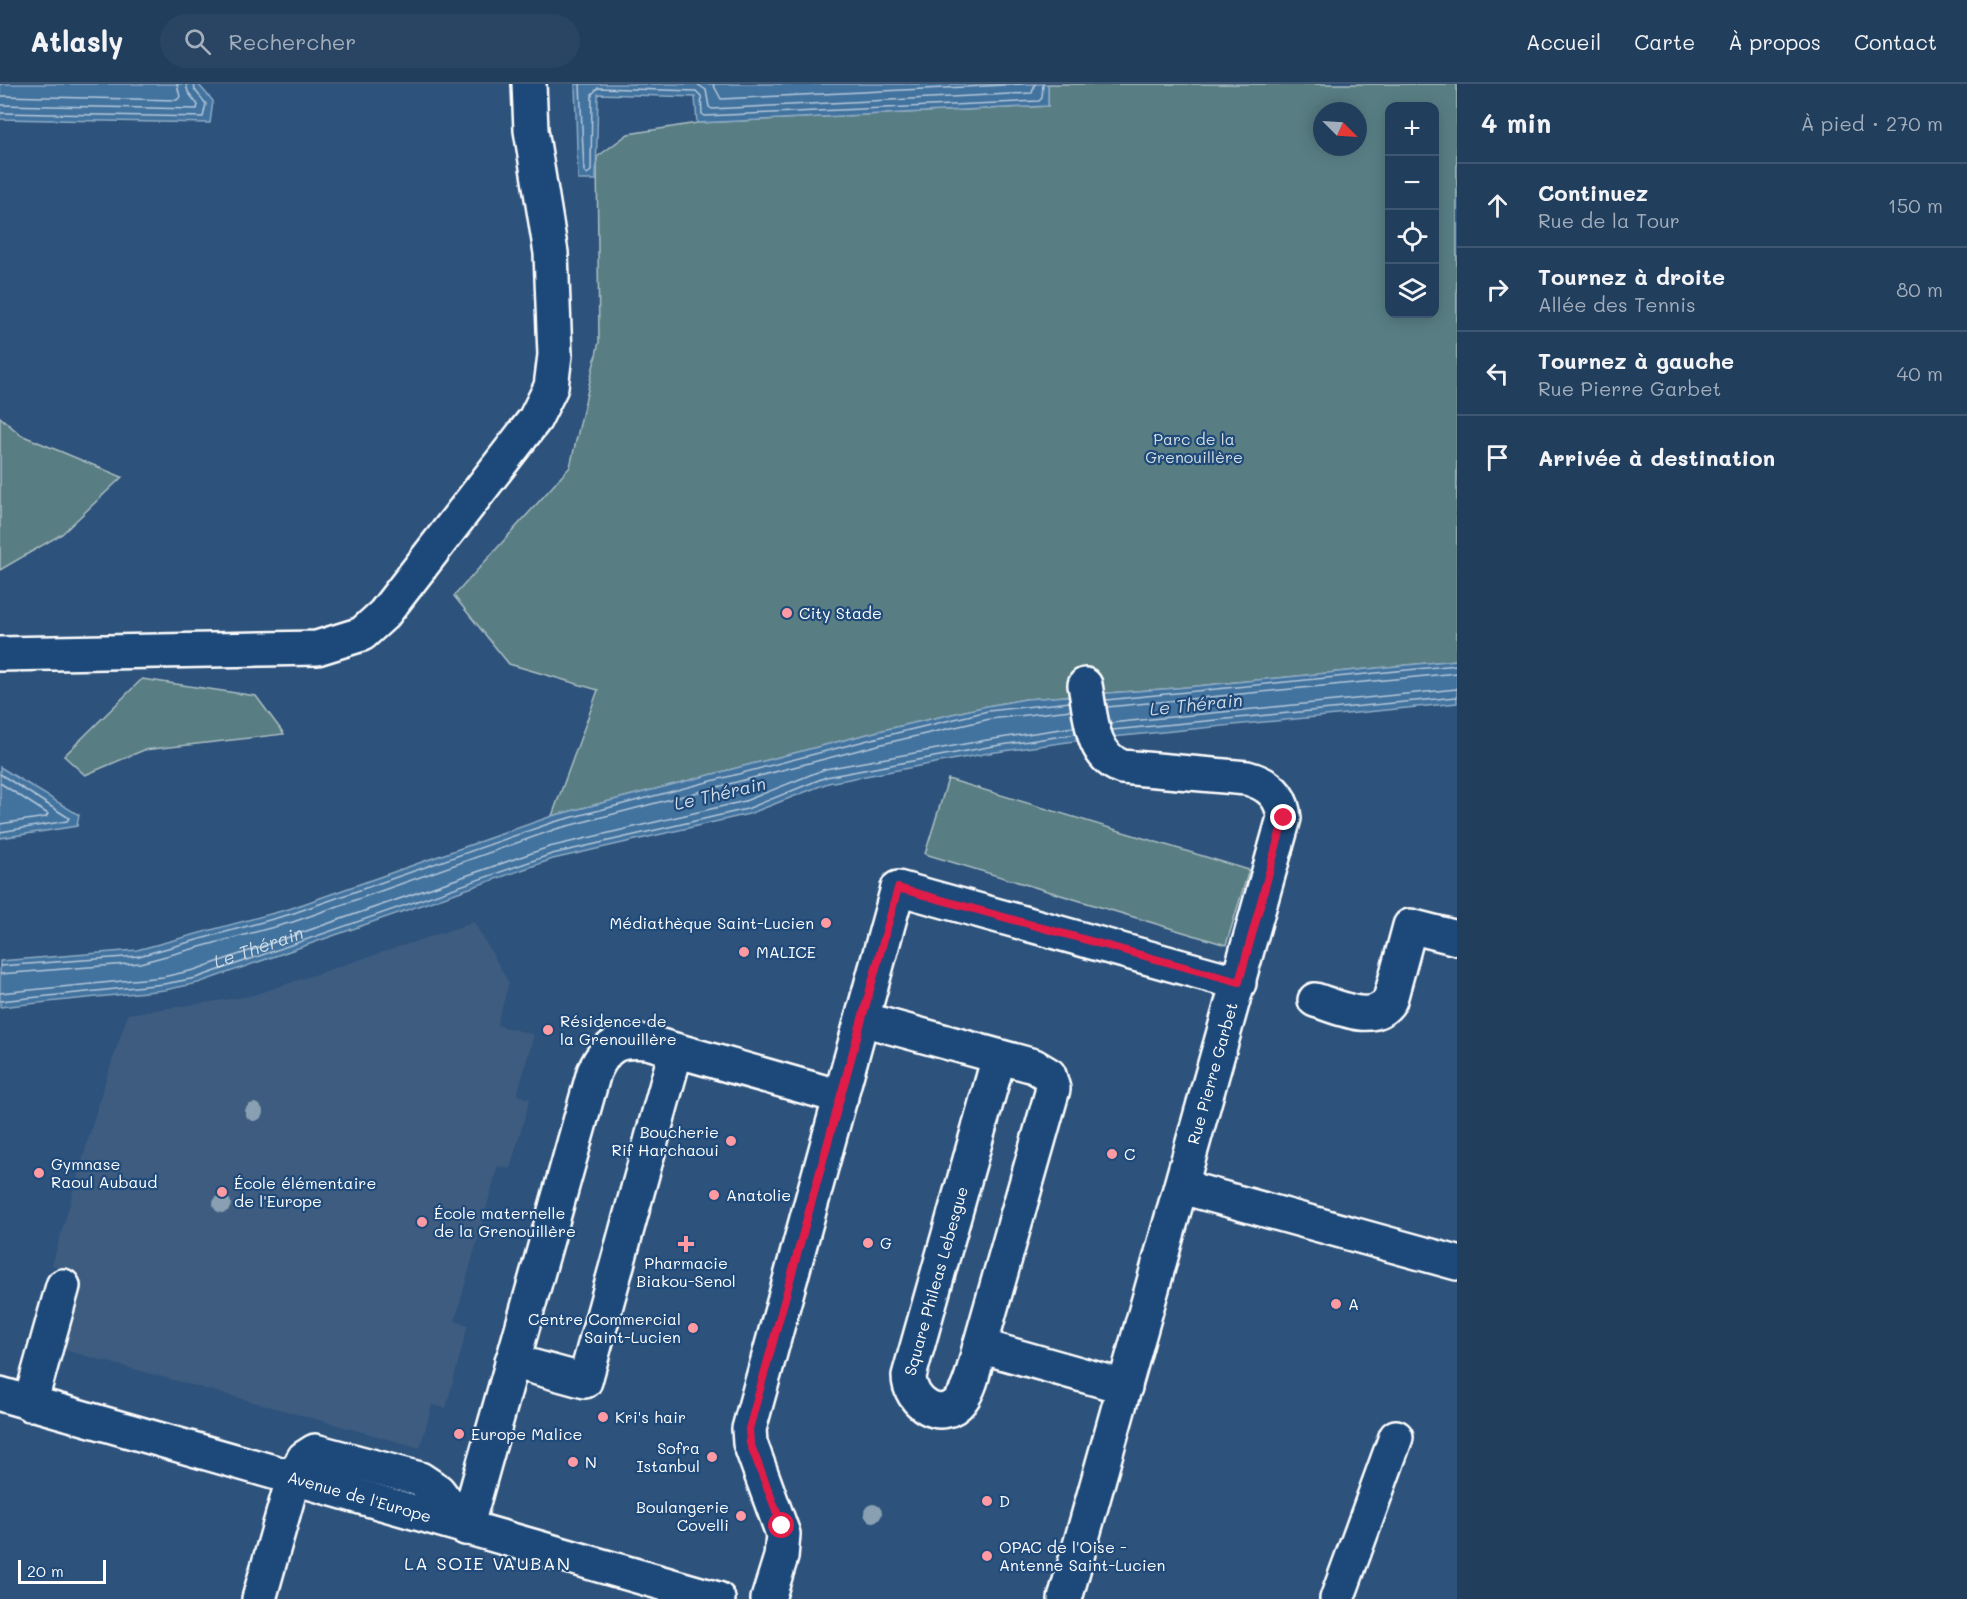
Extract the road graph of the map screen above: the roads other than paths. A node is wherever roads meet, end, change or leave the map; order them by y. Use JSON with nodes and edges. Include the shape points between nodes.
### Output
{"nodes":[{"id":1,"x":529,"y":84,"type":"edge"},
{"id":2,"x":0,"y":654,"type":"edge"},
{"id":3,"x":1085,"y":685,"type":"dead end"},
{"id":4,"x":1457,"y":939,"type":"edge"},
{"id":5,"x":1239,"y":982,"type":"junction"},
{"id":6,"x":1315,"y":1000,"type":"dead end"},
{"id":7,"x":862,"y":1019,"type":"junction"},
{"id":8,"x":676,"y":1051,"type":"junction"},
{"id":9,"x":999,"y":1057,"type":"junction"},
{"id":10,"x":841,"y":1097,"type":"junction"},
{"id":11,"x":1182,"y":1187,"type":"junction"},
{"id":12,"x":1457,"y":1263,"type":"edge"},
{"id":13,"x":63,"y":1286,"type":"dead end"},
{"id":14,"x":980,"y":1346,"type":"junction"},
{"id":15,"x":512,"y":1361,"type":"junction"},
{"id":16,"x":1125,"y":1386,"type":"junction"},
{"id":17,"x":15,"y":1399,"type":"edge"},
{"id":18,"x":1396,"y":1437,"type":"dead end"},
{"id":19,"x":293,"y":1479,"type":"junction"},
{"id":20,"x":466,"y":1528,"type":"junction"},
{"id":21,"x":700,"y":1596,"type":"edge"},
{"id":22,"x":259,"y":1599,"type":"edge"},
{"id":23,"x":768,"y":1599,"type":"edge"},
{"id":24,"x":1065,"y":1599,"type":"edge"},
{"id":25,"x":1337,"y":1599,"type":"edge"}],
"edges":[{"from":1,"to":2,"type":"street","via":[[531,130],[551,253],[555,355],[551,387],[535,419],[384,614],[362,634],[317,648]]},
{"from":3,"to":5,"type":"street","name":"Rue Pierre Garbet","via":[[1102,754],[1122,767],[1247,778],[1261,782],[1284,808],[1283,830]]},
{"from":4,"to":6,"type":"street","via":[[1410,926],[1390,1000],[1377,1013],[1367,1014]]},
{"from":5,"to":7,"type":"street","via":[[898,888]]},
{"from":5,"to":11,"type":"street","name":"Rue Pierre Garbet"},
{"from":7,"to":9,"type":"street","name":"Square Phileas Lebesgue"},
{"from":7,"to":10,"type":"street"},
{"from":8,"to":10,"type":"street"},
{"from":8,"to":15,"type":"street","via":[[628,1041],[613,1046],[600,1059]]},
{"from":8,"to":15,"type":"street","via":[[585,1381]]},
{"from":9,"to":14,"type":"street","name":"Square Phileas Lebesgue","via":[[1043,1070],[1053,1089]]},
{"from":9,"to":14,"type":"street","name":"Square Phileas Lebesgue","via":[[909,1376],[919,1403],[935,1411],[956,1405],[966,1393]]},
{"from":10,"to":23,"type":"street","via":[[749,1429],[750,1443],[783,1534],[781,1557]]},
{"from":11,"to":12,"type":"street"},
{"from":11,"to":16,"type":"street","name":"Rue Pierre Garbet"},
{"from":13,"to":17,"type":"street"},
{"from":14,"to":16,"type":"street"},
{"from":15,"to":20,"type":"street"},
{"from":16,"to":24,"type":"street","name":"Rue Pierre Garbet"},
{"from":17,"to":19,"type":"street","name":"Avenue de l'Europe"},
{"from":18,"to":25,"type":"street"},
{"from":19,"to":20,"type":"street","name":"Avenue de l'Europe"},
{"from":19,"to":22,"type":"street"},
{"from":20,"to":21,"type":"street","name":"Avenue de l'Europe"}]}
